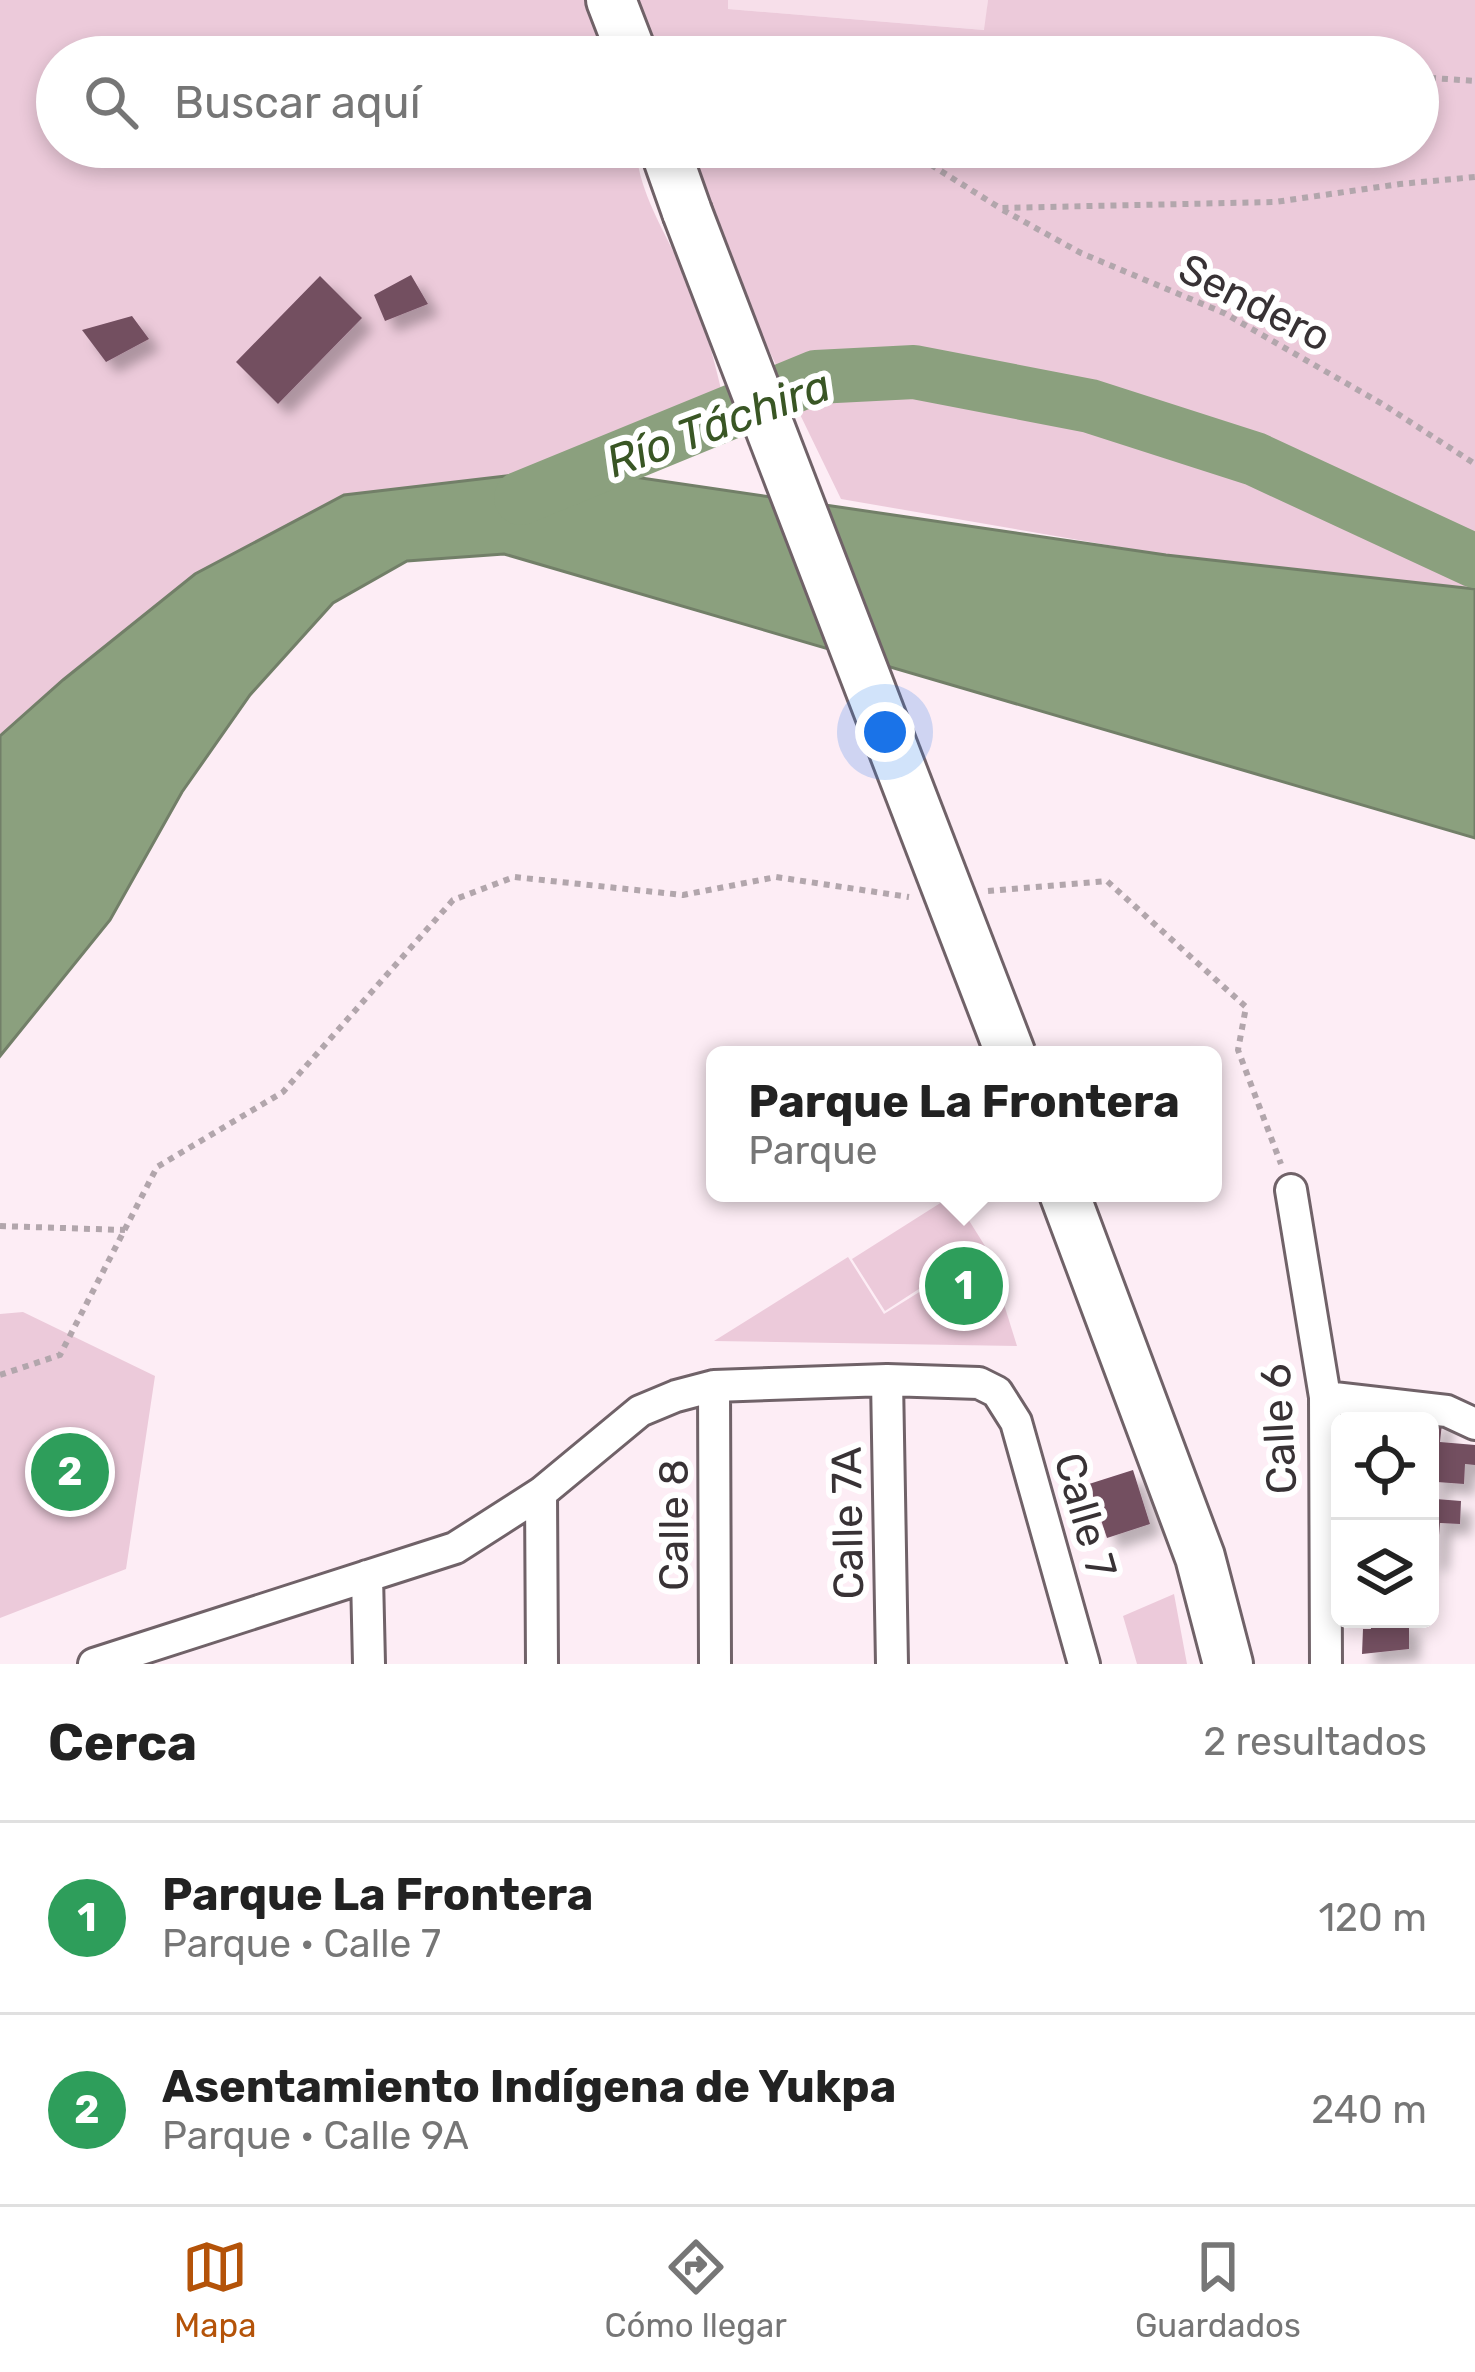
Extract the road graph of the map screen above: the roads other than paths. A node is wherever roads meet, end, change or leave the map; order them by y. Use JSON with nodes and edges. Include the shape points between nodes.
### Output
{"nodes":[{"id":1,"x":611,"y":0,"type":"edge"},
{"id":2,"x":625,"y":36,"type":"edge"},
{"id":3,"x":671,"y":168,"type":"edge"},
{"id":4,"x":1008,"y":1046,"type":"edge"},
{"id":5,"x":1291,"y":1190,"type":"road end"},
{"id":6,"x":1067,"y":1202,"type":"edge"},
{"id":7,"x":887,"y":1380,"type":"junction"},
{"id":8,"x":714,"y":1386,"type":"junction"},
{"id":9,"x":1324,"y":1396,"type":"junction"},
{"id":10,"x":1475,"y":1424,"type":"edge"},
{"id":11,"x":541,"y":1493,"type":"junction"},
{"id":12,"x":367,"y":1576,"type":"junction"},
{"id":13,"x":176,"y":1651,"type":"edge"},
{"id":14,"x":94,"y":1664,"type":"edge"},
{"id":15,"x":369,"y":1664,"type":"edge"},
{"id":16,"x":542,"y":1664,"type":"edge"},
{"id":17,"x":715,"y":1664,"type":"edge"},
{"id":18,"x":892,"y":1664,"type":"edge"},
{"id":19,"x":1084,"y":1664,"type":"edge"},
{"id":20,"x":1228,"y":1664,"type":"edge"},
{"id":21,"x":1326,"y":1664,"type":"edge"}],
"edges":[{"from":1,"to":2,"type":"main road"},
{"from":3,"to":4,"type":"main road","bridge":true},
{"from":5,"to":9,"type":"street","name":"Calle 6"},
{"from":6,"to":20,"type":"main road","via":[[1200,1557]]},
{"from":7,"to":8,"type":"street"},
{"from":7,"to":18,"type":"street","name":"Calle 7A"},
{"from":7,"to":19,"type":"street","name":"Calle 7","via":[[979,1383],[997,1392],[1016,1421]]},
{"from":8,"to":11,"type":"street","via":[[640,1411]]},
{"from":8,"to":17,"type":"street","name":"Calle 8"},
{"from":9,"to":10,"type":"street","via":[[1447,1411]]},
{"from":9,"to":21,"type":"street","name":"Calle 6"},
{"from":11,"to":12,"type":"street","via":[[455,1548]]},
{"from":11,"to":16,"type":"street"},
{"from":12,"to":13,"type":"street"},
{"from":12,"to":15,"type":"street"},
{"from":13,"to":14,"type":"street"}]}
